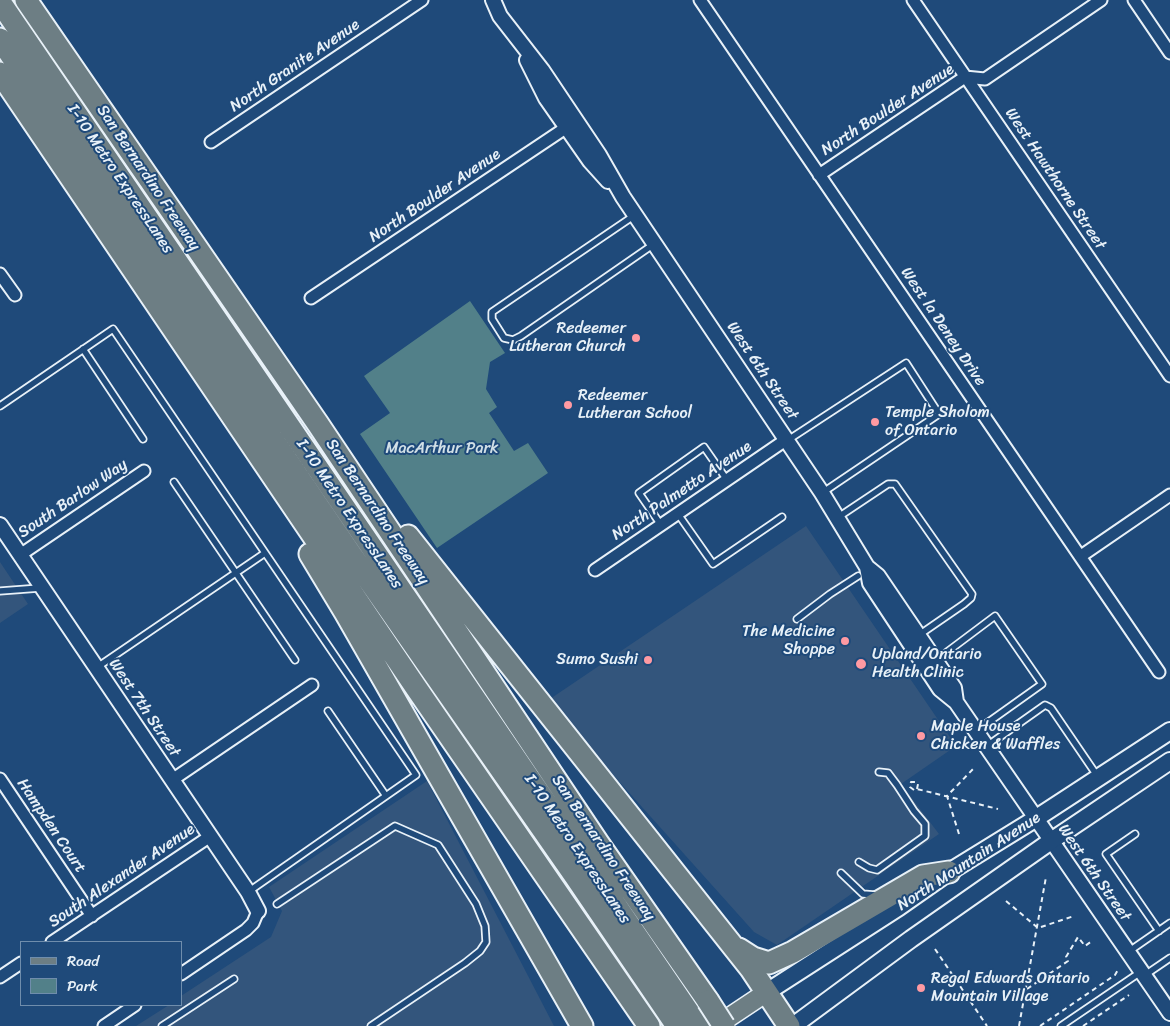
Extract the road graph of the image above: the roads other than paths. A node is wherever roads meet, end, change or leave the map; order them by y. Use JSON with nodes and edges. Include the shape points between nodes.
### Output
{"nodes":[{"id":1,"x":26,"y":0,"type":"edge"},
{"id":2,"x":422,"y":0,"type":"edge"},
{"id":3,"x":483,"y":0,"type":"edge"},
{"id":4,"x":493,"y":0,"type":"edge"},
{"id":5,"x":700,"y":0,"type":"edge"},
{"id":6,"x":913,"y":0,"type":"edge"},
{"id":7,"x":1101,"y":0,"type":"edge"},
{"id":8,"x":1134,"y":0,"type":"edge"},
{"id":9,"x":0,"y":2,"type":"edge"},
{"id":10,"x":500,"y":16,"type":"junction"},
{"id":11,"x":0,"y":39,"type":"edge"},
{"id":12,"x":1170,"y":53,"type":"edge"},
{"id":13,"x":0,"y":73,"type":"edge"},
{"id":14,"x":965,"y":77,"type":"junction"},
{"id":15,"x":571,"y":124,"type":"junction"},
{"id":16,"x":211,"y":142,"type":"dead end"},
{"id":17,"x":820,"y":175,"type":"junction"},
{"id":18,"x":635,"y":215,"type":"junction"},
{"id":19,"x":654,"y":243,"type":"junction"},
{"id":20,"x":0,"y":274,"type":"edge"},
{"id":21,"x":15,"y":295,"type":"dead end"},
{"id":22,"x":311,"y":298,"type":"dead end"},
{"id":23,"x":84,"y":349,"type":"junction"},
{"id":24,"x":1170,"y":376,"type":"edge"},
{"id":25,"x":207,"y":378,"type":"junction"},
{"id":26,"x":0,"y":406,"type":"edge"},
{"id":27,"x":318,"y":424,"type":"junction"},
{"id":28,"x":143,"y":439,"type":"dead end"},
{"id":29,"x":787,"y":440,"type":"junction"},
{"id":30,"x":144,"y":471,"type":"dead end"},
{"id":31,"x":727,"y":480,"type":"junction"},
{"id":32,"x":174,"y":482,"type":"dead end"},
{"id":33,"x":822,"y":493,"type":"junction"},
{"id":34,"x":1170,"y":494,"type":"edge"},
{"id":35,"x":678,"y":514,"type":"junction"},
{"id":36,"x":782,"y":517,"type":"dead end"},
{"id":37,"x":837,"y":518,"type":"junction"},
{"id":38,"x":0,"y":525,"type":"edge"},
{"id":39,"x":661,"y":525,"type":"junction"},
{"id":40,"x":265,"y":553,"type":"junction"},
{"id":41,"x":20,"y":555,"type":"junction"},
{"id":42,"x":352,"y":556,"type":"junction"},
{"id":43,"x":1081,"y":556,"type":"junction"},
{"id":44,"x":596,"y":570,"type":"dead end"},
{"id":45,"x":236,"y":572,"type":"junction"},
{"id":46,"x":862,"y":572,"type":"junction"},
{"id":47,"x":43,"y":588,"type":"junction"},
{"id":48,"x":400,"y":589,"type":"junction"},
{"id":49,"x":0,"y":591,"type":"edge"},
{"id":50,"x":797,"y":619,"type":"dead end"},
{"id":51,"x":918,"y":636,"type":"junction"},
{"id":52,"x":295,"y":660,"type":"dead end"},
{"id":53,"x":935,"y":661,"type":"junction"},
{"id":54,"x":96,"y":668,"type":"junction"},
{"id":55,"x":1159,"y":672,"type":"dead end"},
{"id":56,"x":312,"y":685,"type":"dead end"},
{"id":57,"x":417,"y":689,"type":"junction"},
{"id":58,"x":956,"y":702,"type":"junction"},
{"id":59,"x":328,"y":711,"type":"dead end"},
{"id":60,"x":976,"y":730,"type":"junction"},
{"id":61,"x":1170,"y":731,"type":"edge"},
{"id":62,"x":987,"y":746,"type":"junction"},
{"id":63,"x":1170,"y":760,"type":"edge"},
{"id":64,"x":879,"y":772,"type":"dead end"},
{"id":65,"x":1099,"y":778,"type":"junction"},
{"id":66,"x":0,"y":779,"type":"edge"},
{"id":67,"x":172,"y":780,"type":"junction"},
{"id":68,"x":386,"y":796,"type":"junction"},
{"id":69,"x":1035,"y":819,"type":"junction"},
{"id":70,"x":1135,"y":834,"type":"dead end"},
{"id":71,"x":210,"y":837,"type":"junction"},
{"id":72,"x":1051,"y":841,"type":"junction"},
{"id":73,"x":598,"y":842,"type":"junction"},
{"id":74,"x":859,"y":862,"type":"dead end"},
{"id":75,"x":949,"y":872,"type":"junction"},
{"id":76,"x":841,"y":873,"type":"dead end"},
{"id":77,"x":248,"y":892,"type":"junction"},
{"id":78,"x":888,"y":897,"type":"junction"},
{"id":79,"x":277,"y":904,"type":"dead end"},
{"id":80,"x":258,"y":911,"type":"joint"},
{"id":81,"x":92,"y":916,"type":"junction"},
{"id":82,"x":1170,"y":923,"type":"edge"},
{"id":83,"x":1159,"y":931,"type":"junction"},
{"id":84,"x":54,"y":941,"type":"edge"},
{"id":85,"x":731,"y":944,"type":"junction"},
{"id":86,"x":1128,"y":952,"type":"junction"},
{"id":87,"x":1170,"y":958,"type":"edge"},
{"id":88,"x":20,"y":964,"type":"edge"},
{"id":89,"x":182,"y":973,"type":"edge"},
{"id":90,"x":1143,"y":973,"type":"junction"},
{"id":91,"x":0,"y":977,"type":"edge"},
{"id":92,"x":234,"y":979,"type":"dead end"},
{"id":93,"x":767,"y":992,"type":"junction"},
{"id":94,"x":134,"y":1006,"type":"edge"},
{"id":95,"x":1170,"y":1014,"type":"edge"},
{"id":96,"x":684,"y":1021,"type":"edge"},
{"id":97,"x":104,"y":1026,"type":"edge"},
{"id":98,"x":162,"y":1026,"type":"edge"},
{"id":99,"x":371,"y":1026,"type":"edge"},
{"id":100,"x":582,"y":1026,"type":"edge"},
{"id":101,"x":649,"y":1026,"type":"edge"},
{"id":102,"x":716,"y":1026,"type":"edge"},
{"id":103,"x":724,"y":1026,"type":"edge"},
{"id":104,"x":789,"y":1026,"type":"edge"},
{"id":105,"x":794,"y":1026,"type":"edge"},
{"id":106,"x":1061,"y":1026,"type":"edge"}],
"edges":[{"from":1,"to":27,"type":"highway","name":"San Bernardino Freeway"},
{"from":2,"to":16,"type":"street","name":"North Granite Avenue"},
{"from":3,"to":10,"type":"street","name":"West 6th Street"},
{"from":4,"to":10,"type":"street","name":"West 6th Street"},
{"from":5,"to":17,"type":"street","name":"West la Deney Drive"},
{"from":6,"to":14,"type":"street","name":"West Hawthorne Street"},
{"from":7,"to":14,"type":"street","name":"North Boulder Avenue","via":[[985,79]]},
{"from":8,"to":12,"type":"street"},
{"from":9,"to":48,"type":"highway","name":"I-10 Metro ExpressLanes"},
{"from":10,"to":15,"type":"street","name":"West 6th Street","via":[[514,35],[546,98]]},
{"from":11,"to":42,"type":"highway","name":"I-10 Metro ExpressLanes"},
{"from":13,"to":25,"type":"highway"},
{"from":14,"to":17,"type":"street","name":"North Boulder Avenue"},
{"from":14,"to":24,"type":"street","name":"West Hawthorne Street"},
{"from":15,"to":18,"type":"street","name":"West 6th Street","via":[[590,161]]},
{"from":15,"to":22,"type":"street","name":"North Boulder Avenue"},
{"from":17,"to":43,"type":"street","name":"West la Deney Drive"},
{"from":18,"to":19,"type":"street","name":"West 6th Street"},
{"from":18,"to":19,"type":"lane","via":[[492,312],[492,319],[504,338],[512,340],[521,336]]},
{"from":19,"to":29,"type":"street","name":"West 6th Street"},
{"from":20,"to":21,"type":"street"},
{"from":23,"to":26,"type":"lane"},
{"from":23,"to":28,"type":"lane"},
{"from":23,"to":40,"type":"lane","via":[[113,329]]},
{"from":25,"to":57,"type":"highway"},
{"from":25,"to":100,"type":"highway","via":[[224,425],[345,612]]},
{"from":27,"to":73,"type":"highway","name":"San Bernardino Freeway"},
{"from":27,"to":85,"type":"highway","via":[[346,444],[412,541]]},
{"from":29,"to":31,"type":"street","name":"North Palmetto Avenue"},
{"from":29,"to":33,"type":"street","name":"West 6th Street"},
{"from":29,"to":33,"type":"lane","via":[[906,362],[939,414]]},
{"from":30,"to":41,"type":"street","name":"South Barlow Way"},
{"from":31,"to":35,"type":"street","name":"North Palmetto Avenue"},
{"from":31,"to":39,"type":"lane","via":[[704,447],[639,493]]},
{"from":32,"to":45,"type":"lane"},
{"from":33,"to":37,"type":"street","name":"West 6th Street"},
{"from":34,"to":43,"type":"street"},
{"from":35,"to":36,"type":"lane","via":[[712,564]]},
{"from":35,"to":39,"type":"street","name":"North Palmetto Avenue"},
{"from":37,"to":46,"type":"street","name":"West 6th Street"},
{"from":37,"to":51,"type":"lane","via":[[888,484],[895,484],[972,594],[964,604]]},
{"from":38,"to":41,"type":"street","name":"West 7th Street"},
{"from":39,"to":44,"type":"street","name":"North Palmetto Avenue"},
{"from":40,"to":45,"type":"lane"},
{"from":40,"to":68,"type":"lane","via":[[416,775]]},
{"from":41,"to":47,"type":"street","name":"West 7th Street"},
{"from":42,"to":57,"type":"highway"},
{"from":42,"to":96,"type":"highway","name":"I-10 Metro ExpressLanes","via":[[576,876]]},
{"from":43,"to":55,"type":"street","name":"West la Deney Drive"},
{"from":45,"to":52,"type":"lane"},
{"from":45,"to":54,"type":"lane"},
{"from":46,"to":50,"type":"lane"},
{"from":46,"to":51,"type":"street","name":"West 6th Street","via":[[878,576]]},
{"from":46,"to":58,"type":"street","name":"West 6th Street","via":[[940,689]]},
{"from":47,"to":49,"type":"lane"},
{"from":47,"to":54,"type":"street","name":"West 7th Street"},
{"from":48,"to":73,"type":"highway"},
{"from":48,"to":96,"type":"highway","name":"I-10 Metro ExpressLanes"},
{"from":51,"to":53,"type":"street","name":"West 6th Street"},
{"from":53,"to":58,"type":"street","name":"West 6th Street","via":[[954,688]]},
{"from":53,"to":60,"type":"lane","via":[[995,616],[1042,684]]},
{"from":54,"to":67,"type":"street","name":"West 7th Street"},
{"from":56,"to":67,"type":"street"},
{"from":57,"to":101,"type":"highway"},
{"from":58,"to":60,"type":"street","name":"West 6th Street"},
{"from":59,"to":68,"type":"lane"},
{"from":60,"to":62,"type":"street","name":"West 6th Street"},
{"from":61,"to":65,"type":"main road","name":"North Mountain Avenue"},
{"from":62,"to":65,"type":"lane","via":[[1045,705],[1051,708]]},
{"from":62,"to":69,"type":"street","name":"West 6th Street"},
{"from":63,"to":72,"type":"main road","name":"North Mountain Avenue"},
{"from":64,"to":74,"type":"lane","via":[[888,773],[897,785],[925,824],[925,836],[877,870]]},
{"from":65,"to":69,"type":"main road","name":"North Mountain Avenue"},
{"from":66,"to":81,"type":"street","name":"Hampden Court"},
{"from":67,"to":71,"type":"street","name":"West 7th Street"},
{"from":68,"to":77,"type":"lane"},
{"from":69,"to":72,"type":"street","name":"West 6th Street"},
{"from":69,"to":75,"type":"main road","name":"North Mountain Avenue"},
{"from":70,"to":83,"type":"lane","via":[[1106,854]]},
{"from":71,"to":77,"type":"street","name":"West 7th Street"},
{"from":71,"to":81,"type":"street","name":"South Alexander Avenue"},
{"from":72,"to":86,"type":"street","name":"West 6th Street"},
{"from":72,"to":105,"type":"main road","name":"North Mountain Avenue"},
{"from":73,"to":103,"type":"highway","name":"San Bernardino Freeway","bridge":true},
{"from":75,"to":78,"type":"highway","via":[[923,876]]},
{"from":75,"to":93,"type":"main road","name":"North Mountain Avenue"},
{"from":76,"to":78,"type":"lane","via":[[863,894]]},
{"from":77,"to":80,"type":"street","name":"West 7th Street"},
{"from":78,"to":85,"type":"highway","via":[[769,963],[753,958]]},
{"from":79,"to":99,"type":"lane","via":[[395,826],[438,845],[476,904],[485,926],[486,942],[465,964]]},
{"from":80,"to":89,"type":"street","via":[[254,923],[246,930]]},
{"from":81,"to":84,"type":"street","name":"South Alexander Avenue"},
{"from":82,"to":83,"type":"lane"},
{"from":83,"to":86,"type":"lane"},
{"from":85,"to":93,"type":"highway"},
{"from":86,"to":90,"type":"street","name":"West 6th Street"},
{"from":87,"to":90,"type":"lane"},
{"from":88,"to":91,"type":"street"},
{"from":90,"to":95,"type":"street","name":"West 6th Street"},
{"from":90,"to":106,"type":"lane"},
{"from":92,"to":98,"type":"lane"},
{"from":93,"to":102,"type":"main road"},
{"from":93,"to":104,"type":"highway"},
{"from":94,"to":97,"type":"street"}]}
